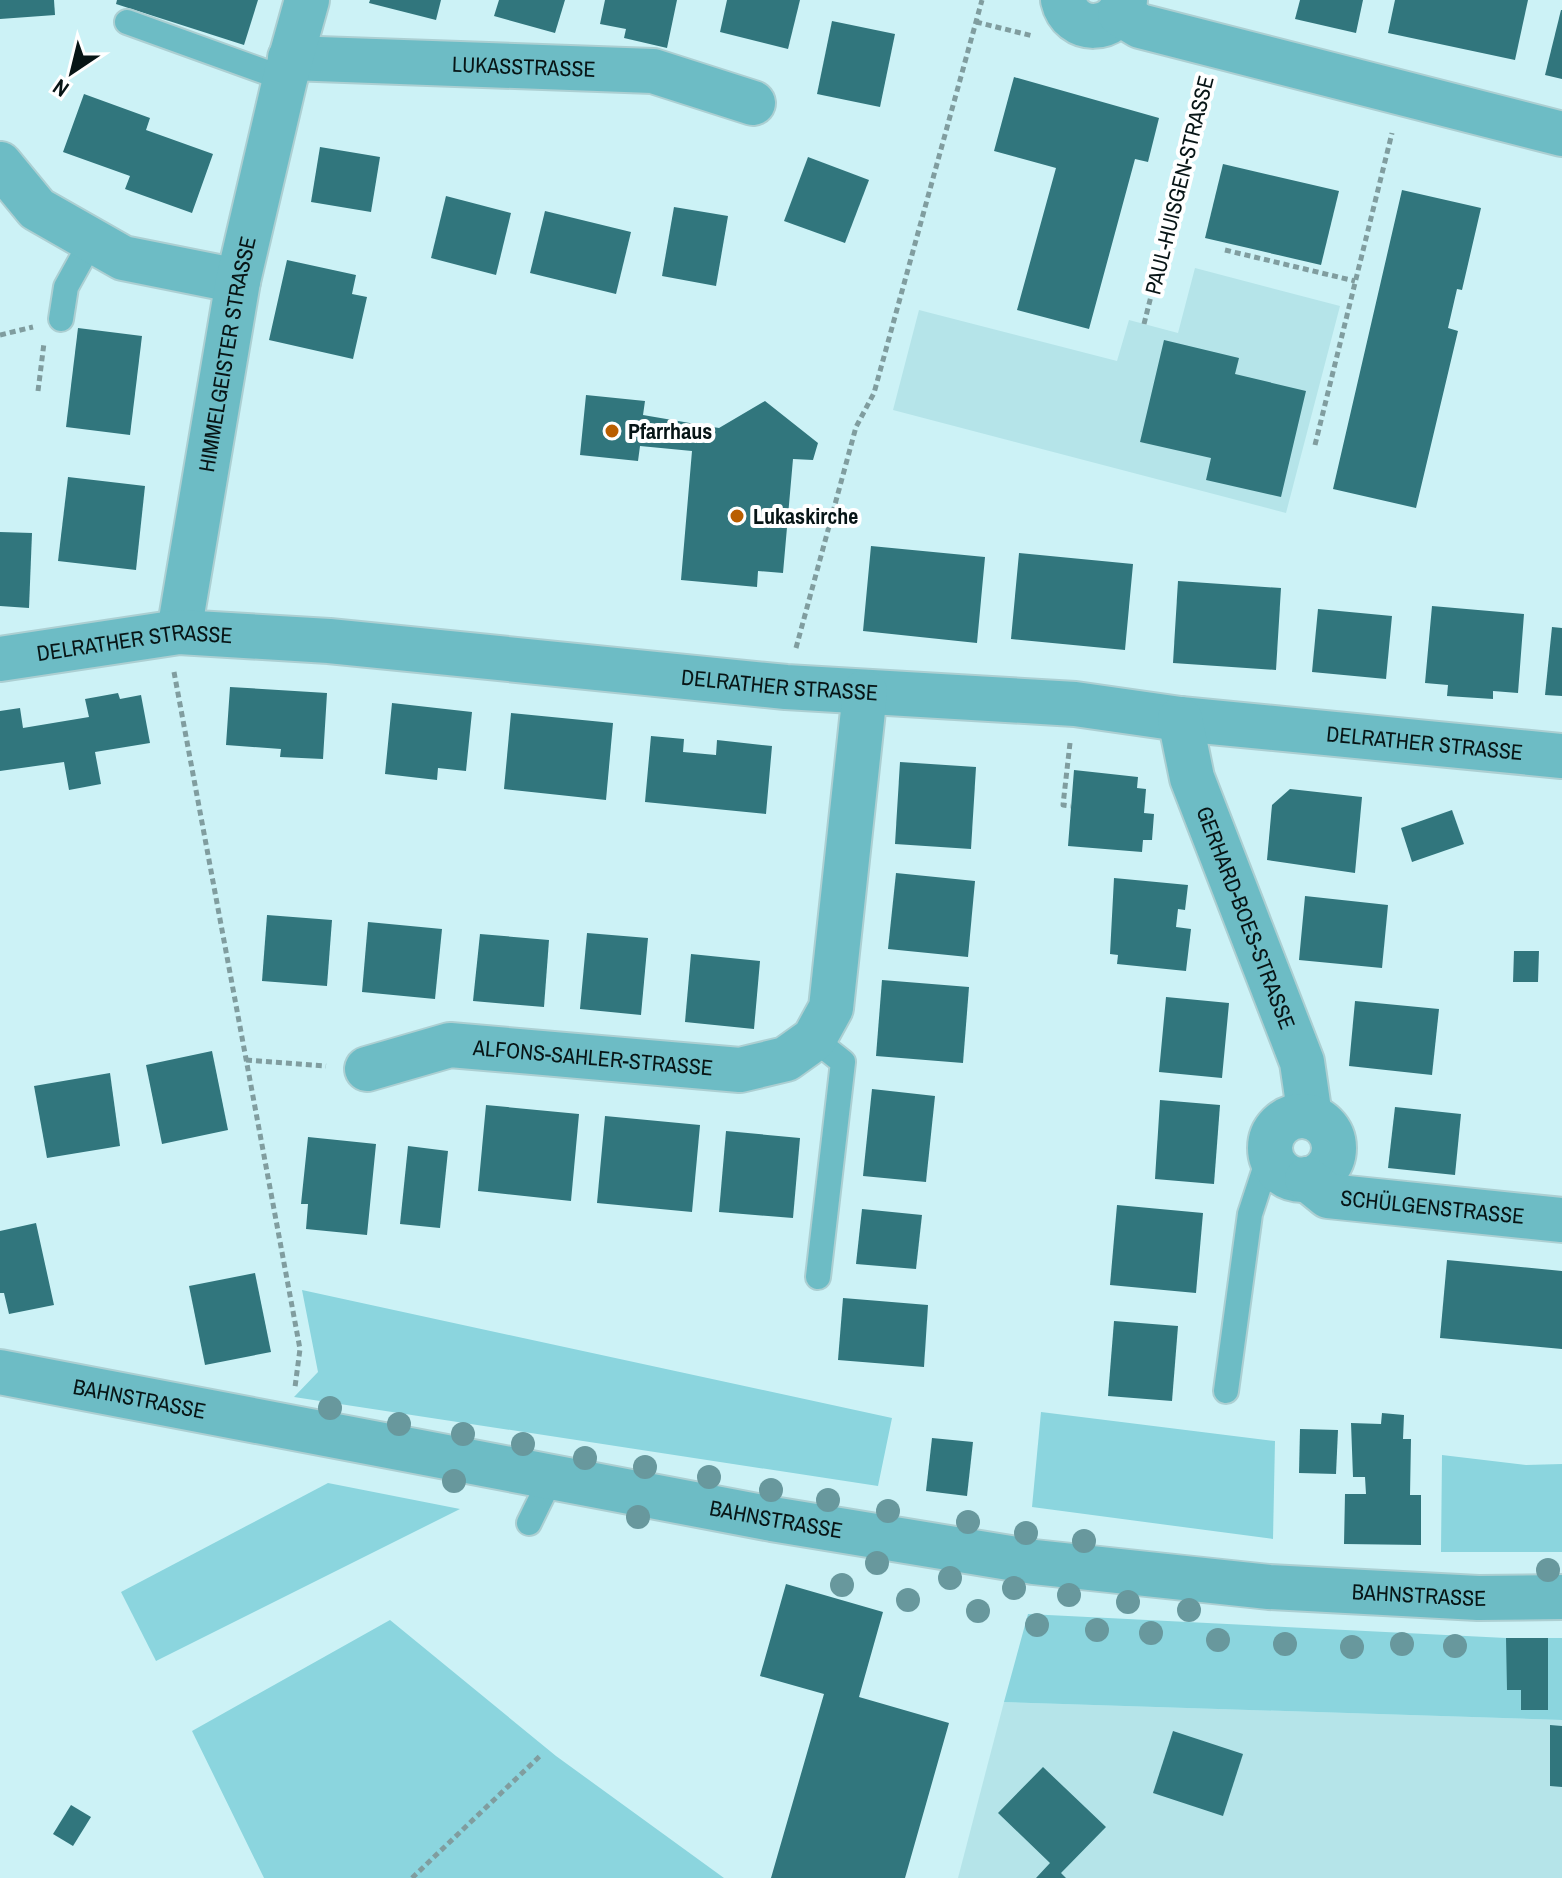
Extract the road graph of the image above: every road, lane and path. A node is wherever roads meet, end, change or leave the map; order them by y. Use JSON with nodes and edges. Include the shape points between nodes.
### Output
{"nodes":[{"id":1,"x":307,"y":0,"type":"edge"},
{"id":2,"x":982,"y":0,"type":"edge"},
{"id":3,"x":1063,"y":0,"type":"edge"},
{"id":4,"x":1122,"y":7,"type":"edge"},
{"id":5,"x":127,"y":22,"type":"dead end"},
{"id":6,"x":1214,"y":45,"type":"junction"},
{"id":7,"x":288,"y":69,"type":"junction"},
{"id":8,"x":1401,"y":93,"type":"junction"},
{"id":9,"x":753,"y":103,"type":"dead end"},
{"id":10,"x":1562,"y":134,"type":"edge"},
{"id":11,"x":0,"y":164,"type":"edge"},
{"id":12,"x":92,"y":240,"type":"junction"},
{"id":13,"x":1225,"y":250,"type":"dead end"},
{"id":14,"x":238,"y":281,"type":"junction"},
{"id":15,"x":1355,"y":281,"type":"junction"},
{"id":16,"x":1144,"y":324,"type":"dead end"},
{"id":17,"x":54,"y":325,"type":"joint"},
{"id":18,"x":38,"y":391,"type":"dead end"},
{"id":19,"x":1315,"y":445,"type":"dead end"},
{"id":20,"x":179,"y":632,"type":"junction"},
{"id":21,"x":0,"y":659,"type":"edge"},
{"id":22,"x":786,"y":687,"type":"junction"},
{"id":23,"x":865,"y":692,"type":"junction"},
{"id":24,"x":1075,"y":704,"type":"junction"},
{"id":25,"x":1180,"y":719,"type":"junction"},
{"id":26,"x":1562,"y":756,"type":"edge"},
{"id":27,"x":1071,"y":806,"type":"dead end"},
{"id":28,"x":814,"y":1039,"type":"junction"},
{"id":29,"x":246,"y":1060,"type":"junction"},
{"id":30,"x":367,"y":1069,"type":"joint"},
{"id":31,"x":1310,"y":1117,"type":"junction"},
{"id":32,"x":1270,"y":1153,"type":"junction"},
{"id":33,"x":1307,"y":1179,"type":"junction"},
{"id":34,"x":1562,"y":1220,"type":"edge"},
{"id":35,"x":818,"y":1277,"type":"dead end"},
{"id":36,"x":0,"y":1372,"type":"edge"},
{"id":37,"x":1226,"y":1391,"type":"dead end"},
{"id":38,"x":294,"y":1397,"type":"dead end"},
{"id":39,"x":552,"y":1476,"type":"junction"},
{"id":40,"x":529,"y":1523,"type":"dead end"},
{"id":41,"x":1562,"y":1597,"type":"edge"},
{"id":42,"x":541,"y":1755,"type":"dead end"},
{"id":43,"x":412,"y":1878,"type":"edge"}],
"edges":[{"from":1,"to":7,"type":"street","name":"HIMMELGEISTER STRASSE"},
{"from":2,"to":22,"type":"path","via":[[874,393],[856,427]]},
{"from":3,"to":4,"type":"street","name":"PAUL-HUISGEN-STRASSE","via":[[1068,14],[1084,26],[1104,25]]},
{"from":4,"to":6,"type":"street","name":"PAUL-HUISGEN-STRASSE","via":[[1140,26]]},
{"from":5,"to":7,"type":"lane"},
{"from":6,"to":8,"type":"street","name":"PAUL-HUISGEN-STRASSE"},
{"from":6,"to":16,"type":"path","name":"PAUL-HUISGEN-STRASSE"},
{"from":7,"to":9,"type":"street","name":"LUKASSTRASSE","via":[[653,71]]},
{"from":7,"to":14,"type":"street","name":"HIMMELGEISTER STRASSE"},
{"from":8,"to":10,"type":"street","name":"PAUL-HUISGEN-STRASSE"},
{"from":8,"to":15,"type":"path"},
{"from":11,"to":12,"type":"street","via":[[37,209]]},
{"from":12,"to":14,"type":"street","via":[[123,258]]},
{"from":12,"to":17,"type":"lane","via":[[66,287]]},
{"from":13,"to":15,"type":"path"},
{"from":14,"to":20,"type":"street","name":"HIMMELGEISTER STRASSE"},
{"from":15,"to":19,"type":"path"},
{"from":17,"to":18,"type":"path"},
{"from":20,"to":21,"type":"street","name":"DELRATHER STRASSE"},
{"from":20,"to":22,"type":"street","name":"DELRATHER STRASSE","via":[[329,641]]},
{"from":20,"to":29,"type":"path","via":[[173,669]]},
{"from":22,"to":23,"type":"street","name":"DELRATHER STRASSE"},
{"from":23,"to":24,"type":"street","name":"DELRATHER STRASSE"},
{"from":23,"to":28,"type":"street","via":[[831,1008]]},
{"from":24,"to":25,"type":"street","name":"DELRATHER STRASSE"},
{"from":24,"to":27,"type":"path","via":[[1063,805]]},
{"from":25,"to":26,"type":"street","name":"DELRATHER STRASSE"},
{"from":25,"to":31,"type":"street","name":"GERHARD-BOES-STRASSE","via":[[1192,778],[1302,1062]]},
{"from":28,"to":30,"type":"street","name":"ALFONS-SAHLER-STRASSE","via":[[786,1059],[740,1070],[450,1045]]},
{"from":28,"to":35,"type":"lane","via":[[843,1062]]},
{"from":29,"to":30,"type":"path"},
{"from":29,"to":38,"type":"path","via":[[300,1349]]},
{"from":31,"to":32,"type":"street","via":[[1289,1118],[1280,1125]]},
{"from":31,"to":33,"type":"street","via":[[1328,1129],[1334,1149],[1326,1169]]},
{"from":32,"to":33,"type":"street","via":[[1288,1176]]},
{"from":32,"to":37,"type":"lane","via":[[1250,1214]]},
{"from":33,"to":34,"type":"street","name":"SCHÜLGENSTRASSE","via":[[1328,1196]]},
{"from":36,"to":39,"type":"street","name":"BAHNSTRASSE"},
{"from":39,"to":40,"type":"lane"},
{"from":39,"to":41,"type":"street","name":"BAHNSTRASSE","via":[[1034,1562],[1269,1587]]},
{"from":42,"to":43,"type":"path"}]}
